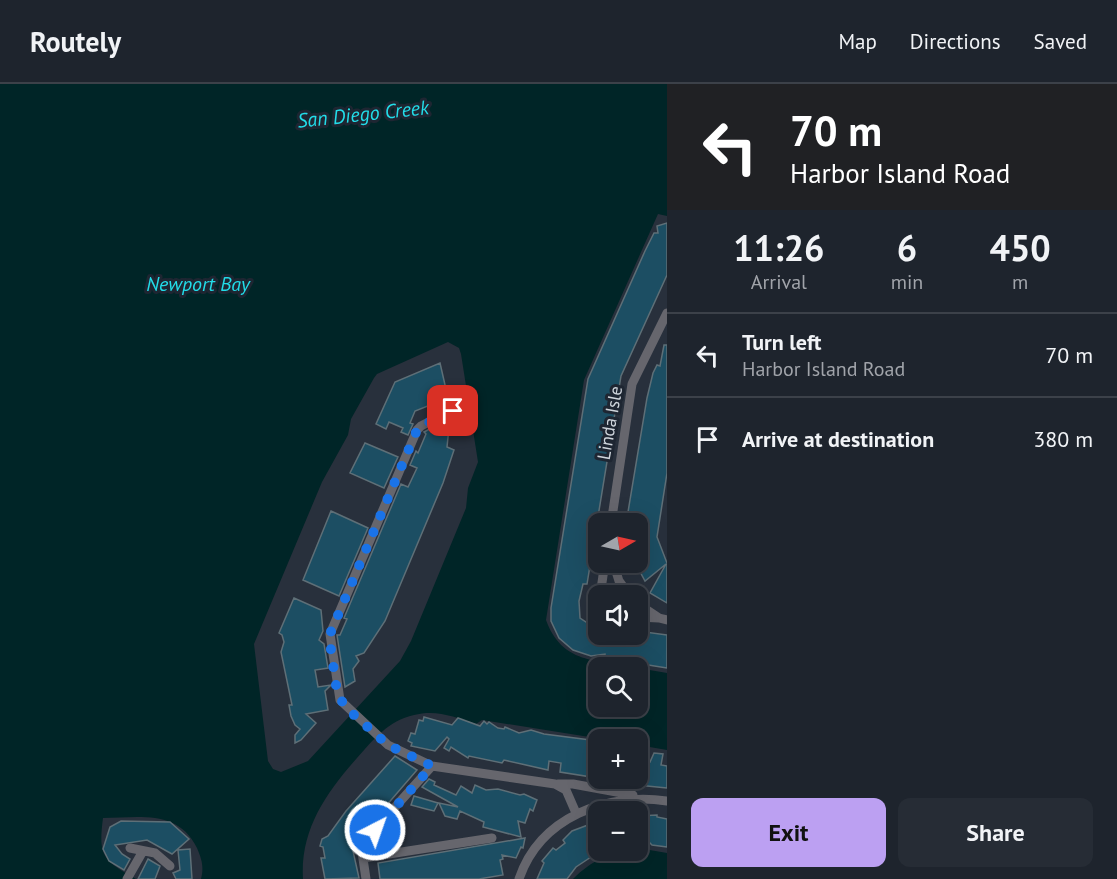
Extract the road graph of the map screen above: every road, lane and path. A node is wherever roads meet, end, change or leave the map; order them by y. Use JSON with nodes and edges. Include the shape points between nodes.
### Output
{"nodes":[{"id":1,"x":667,"y":313,"type":"edge"},
{"id":2,"x":662,"y":334,"type":"edge"},
{"id":3,"x":453,"y":411,"type":"dead end"},
{"id":4,"x":613,"y":513,"type":"edge"},
{"id":5,"x":648,"y":610,"type":"edge"},
{"id":6,"x":648,"y":618,"type":"edge"},
{"id":7,"x":663,"y":619,"type":"edge"},
{"id":8,"x":432,"y":766,"type":"junction"},
{"id":9,"x":555,"y":784,"type":"junction"},
{"id":10,"x":647,"y":798,"type":"junction"},
{"id":11,"x":667,"y":801,"type":"edge"},
{"id":12,"x":576,"y":813,"type":"junction"},
{"id":13,"x":492,"y":838,"type":"dead end"},
{"id":14,"x":130,"y":848,"type":"dead end"},
{"id":15,"x":143,"y":851,"type":"junction"},
{"id":16,"x":363,"y":858,"type":"junction"},
{"id":17,"x":170,"y":866,"type":"dead end"},
{"id":18,"x":127,"y":878,"type":"edge"},
{"id":19,"x":366,"y":879,"type":"edge"},
{"id":20,"x":519,"y":879,"type":"edge"}],
"edges":[{"from":1,"to":2,"type":"street","name":"Linda Isle"},
{"from":2,"to":4,"type":"street","name":"Linda Isle","via":[[632,384]]},
{"from":3,"to":8,"type":"street","via":[[417,430],[330,634],[337,692],[345,707],[388,745]]},
{"from":5,"to":7,"type":"street"},
{"from":6,"to":7,"type":"street"},
{"from":8,"to":9,"type":"street"},
{"from":8,"to":16,"type":"street","via":[[361,845]]},
{"from":9,"to":10,"type":"street"},
{"from":9,"to":12,"type":"street","via":[[566,790]]},
{"from":10,"to":11,"type":"street"},
{"from":10,"to":12,"type":"street","via":[[610,801]]},
{"from":12,"to":20,"type":"street","via":[[542,841]]},
{"from":13,"to":16,"type":"street"},
{"from":14,"to":15,"type":"street"},
{"from":15,"to":17,"type":"street","via":[[155,853]]},
{"from":15,"to":18,"type":"street"},
{"from":16,"to":19,"type":"street"}]}
